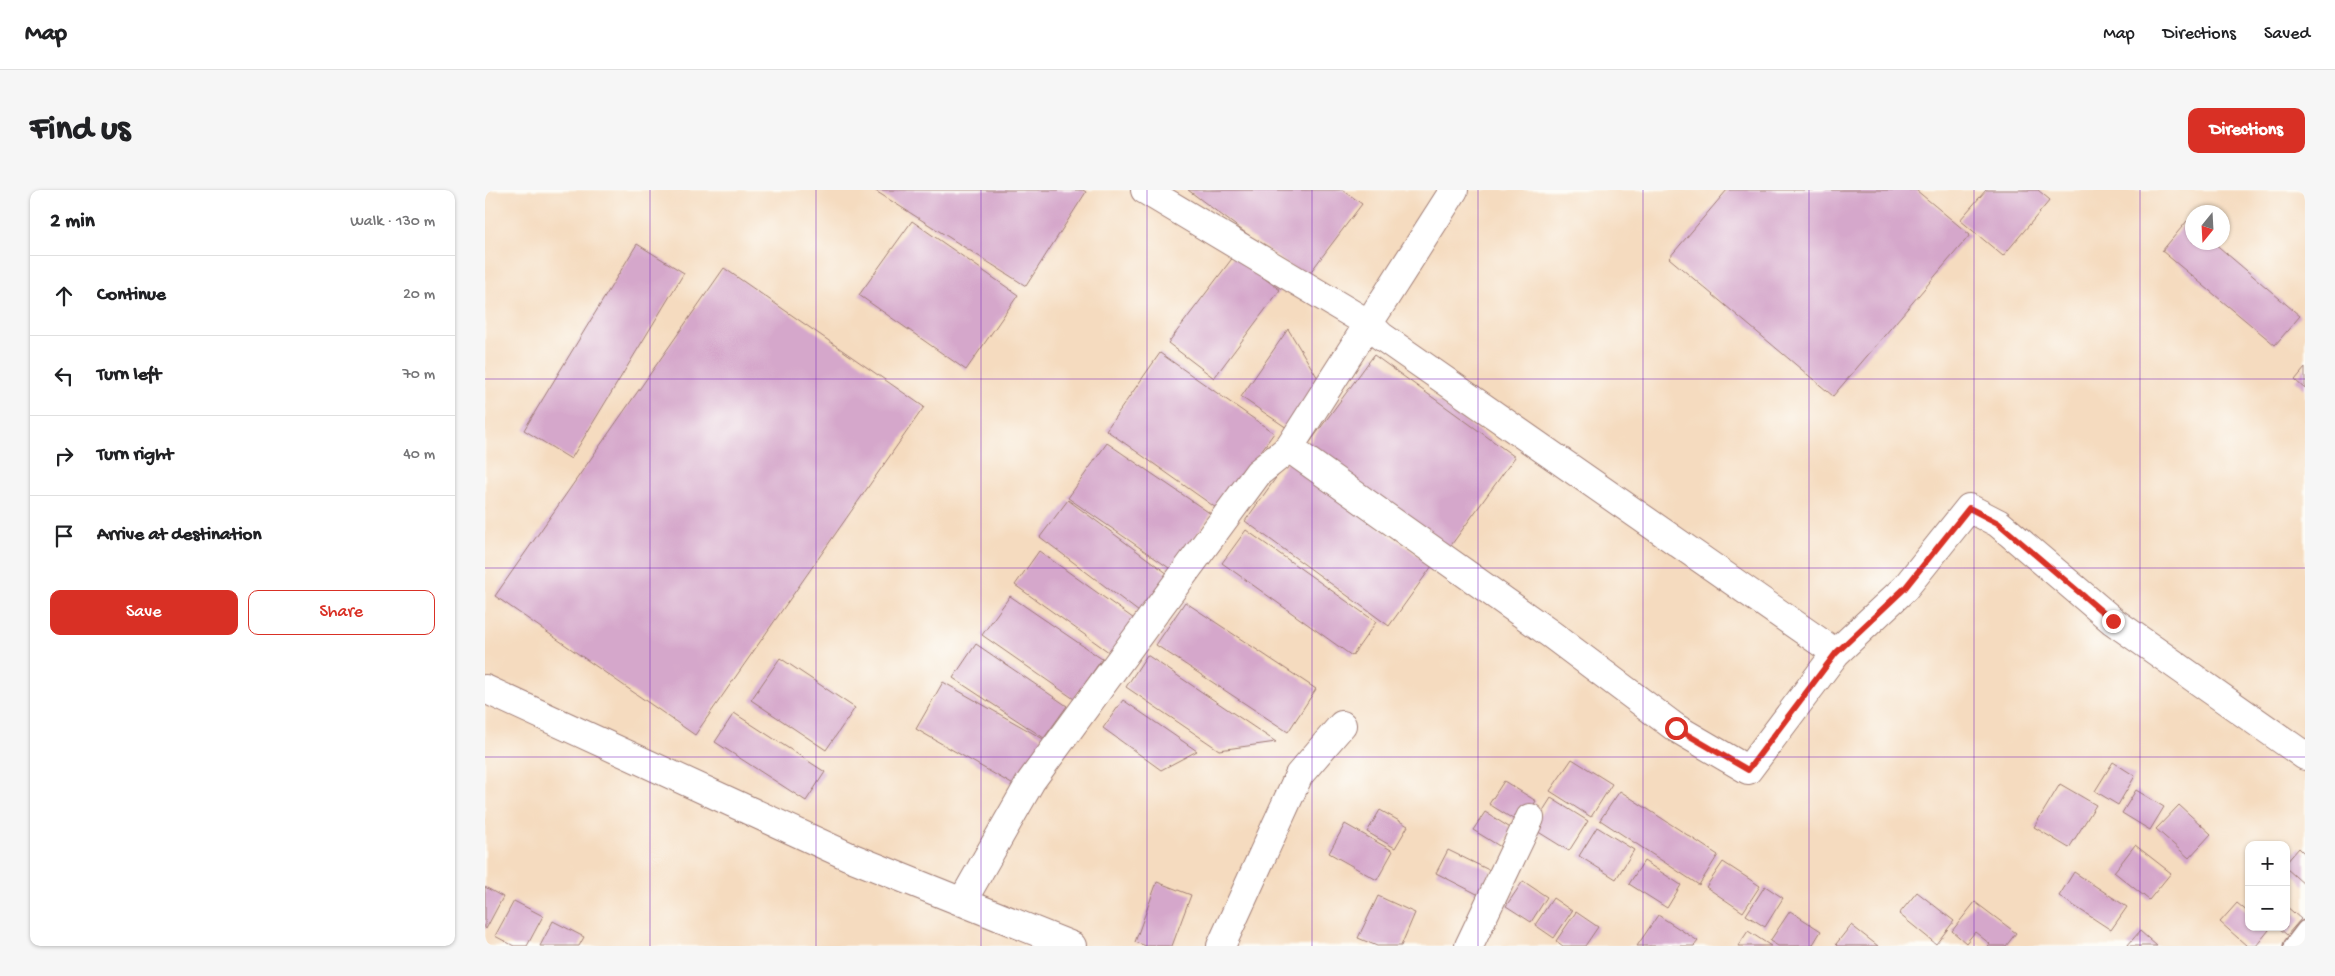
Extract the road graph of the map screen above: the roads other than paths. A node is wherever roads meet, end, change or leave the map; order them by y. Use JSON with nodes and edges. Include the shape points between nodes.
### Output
{"nodes":[{"id":1,"x":1145,"y":190,"type":"edge"},
{"id":2,"x":1453,"y":190,"type":"edge"},
{"id":3,"x":1369,"y":324,"type":"junction"},
{"id":4,"x":1289,"y":448,"type":"junction"},
{"id":5,"x":1836,"y":653,"type":"junction"},
{"id":6,"x":485,"y":689,"type":"edge"},
{"id":7,"x":1342,"y":725,"type":"dead end"},
{"id":8,"x":2305,"y":756,"type":"edge"},
{"id":9,"x":1530,"y":818,"type":"dead end"},
{"id":10,"x":962,"y":902,"type":"junction"},
{"id":11,"x":2305,"y":929,"type":"edge"},
{"id":12,"x":1072,"y":946,"type":"edge"},
{"id":13,"x":1221,"y":946,"type":"edge"},
{"id":14,"x":1469,"y":946,"type":"edge"},
{"id":15,"x":2292,"y":946,"type":"edge"}],
"edges":[{"from":1,"to":3,"type":"street"},
{"from":2,"to":3,"type":"street"},
{"from":3,"to":4,"type":"street"},
{"from":3,"to":5,"type":"street","via":[[1398,348]]},
{"from":4,"to":5,"type":"street","via":[[1544,629],[1676,728],[1748,770]]},
{"from":4,"to":10,"type":"street","via":[[1259,474],[1031,781]]},
{"from":5,"to":8,"type":"street","via":[[1905,588],[1969,508],[1998,523],[2113,621]]},
{"from":6,"to":10,"type":"street","via":[[849,856]]},
{"from":7,"to":13,"type":"street","via":[[1299,775]]},
{"from":9,"to":14,"type":"street"},
{"from":10,"to":12,"type":"street"},
{"from":11,"to":15,"type":"lane"}]}
